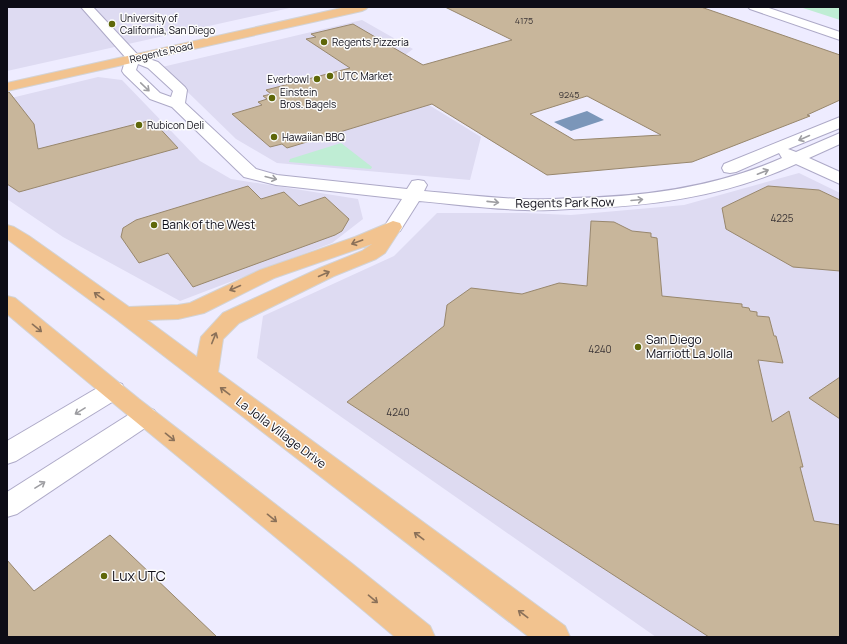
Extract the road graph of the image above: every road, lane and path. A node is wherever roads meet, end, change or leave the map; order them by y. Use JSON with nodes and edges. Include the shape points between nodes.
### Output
{"nodes":[{"id":1,"x":87,"y":7,"type":"edge"},
{"id":2,"x":362,"y":7,"type":"edge"},
{"id":3,"x":754,"y":7,"type":"edge"},
{"id":4,"x":840,"y":36,"type":"edge"},
{"id":5,"x":134,"y":58,"type":"junction"},
{"id":6,"x":7,"y":87,"type":"edge"},
{"id":7,"x":177,"y":104,"type":"junction"},
{"id":8,"x":840,"y":122,"type":"edge"},
{"id":9,"x":840,"y":138,"type":"edge"},
{"id":10,"x":777,"y":149,"type":"junction"},
{"id":11,"x":795,"y":158,"type":"junction"},
{"id":12,"x":840,"y":179,"type":"edge"},
{"id":13,"x":415,"y":190,"type":"junction"},
{"id":14,"x":393,"y":227,"type":"junction"},
{"id":15,"x":7,"y":231,"type":"edge"},
{"id":16,"x":7,"y":303,"type":"edge"},
{"id":17,"x":124,"y":314,"type":"junction"},
{"id":18,"x":205,"y":376,"type":"junction"},
{"id":19,"x":113,"y":390,"type":"junction"},
{"id":20,"x":145,"y":416,"type":"junction"},
{"id":21,"x":7,"y":454,"type":"edge"},
{"id":22,"x":7,"y":506,"type":"edge"},
{"id":23,"x":419,"y":637,"type":"edge"},
{"id":24,"x":554,"y":637,"type":"edge"}],
"edges":[{"from":1,"to":5,"type":"street"},
{"from":2,"to":5,"type":"main road","name":"Regents Road"},
{"from":3,"to":4,"type":"street"},
{"from":5,"to":6,"type":"main road","name":"Regents Road"},
{"from":5,"to":7,"type":"street","via":[[153,65],[180,90]]},
{"from":5,"to":7,"type":"street","one_way":true,"via":[[129,71],[155,96]]},
{"from":7,"to":13,"type":"street","name":"Regents Park Row","via":[[250,173],[276,180]]},
{"from":8,"to":10,"type":"street","name":"Regents Park Row","one_way":true},
{"from":9,"to":11,"type":"street","name":"Regents Park Row"},
{"from":10,"to":11,"type":"street"},
{"from":10,"to":13,"type":"street","name":"Regents Park Row","via":[[696,179],[650,187],[599,192]]},
{"from":11,"to":12,"type":"street"},
{"from":13,"to":11,"type":"street","name":"Regents Park Row","one_way":true,"via":[[525,205],[648,200],[733,182]]},
{"from":13,"to":14,"type":"street"},
{"from":14,"to":17,"type":"main road","one_way":true,"via":[[362,241],[267,274],[196,308],[178,312]]},
{"from":18,"to":14,"type":"main road","one_way":true,"via":[[212,337],[231,318],[369,255],[378,249]]},
{"from":17,"to":15,"type":"main road","name":"La Jolla Village Drive","one_way":true},
{"from":16,"to":19,"type":"main road","one_way":true},
{"from":17,"to":18,"type":"main road","name":"La Jolla Village Drive"},
{"from":24,"to":18,"type":"main road","name":"La Jolla Village Drive","one_way":true},
{"from":19,"to":20,"type":"main road"},
{"from":19,"to":21,"type":"street","one_way":true},
{"from":22,"to":20,"type":"street","one_way":true},
{"from":20,"to":23,"type":"main road","one_way":true}]}
